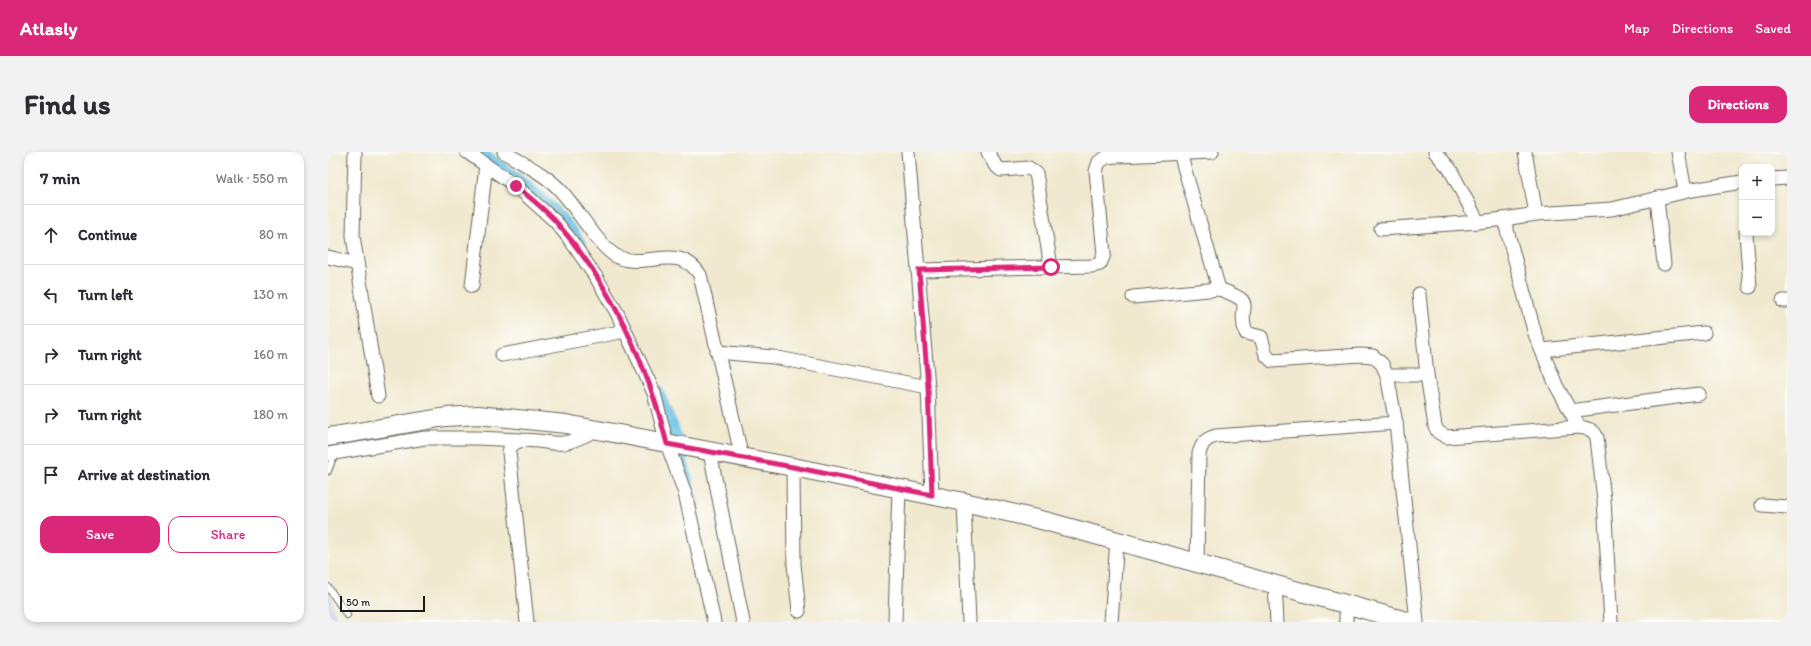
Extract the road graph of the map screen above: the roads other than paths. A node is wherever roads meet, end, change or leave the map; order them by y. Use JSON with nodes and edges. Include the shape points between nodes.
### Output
{"nodes":[{"id":1,"x":355,"y":152,"type":"edge"},
{"id":2,"x":467,"y":152,"type":"edge"},
{"id":3,"x":504,"y":152,"type":"edge"},
{"id":4,"x":908,"y":152,"type":"edge"},
{"id":5,"x":988,"y":152,"type":"edge"},
{"id":6,"x":1212,"y":152,"type":"edge"},
{"id":7,"x":1435,"y":152,"type":"edge"},
{"id":8,"x":1525,"y":152,"type":"edge"},
{"id":9,"x":1678,"y":152,"type":"edge"},
{"id":10,"x":1145,"y":153,"type":"edge"},
{"id":11,"x":1180,"y":153,"type":"junction"},
{"id":12,"x":486,"y":165,"type":"junction"},
{"id":13,"x":1787,"y":178,"type":"edge"},
{"id":14,"x":1775,"y":179,"type":"edge"},
{"id":15,"x":1739,"y":182,"type":"edge"},
{"id":16,"x":1685,"y":191,"type":"junction"},
{"id":17,"x":1657,"y":198,"type":"junction"},
{"id":18,"x":1536,"y":214,"type":"junction"},
{"id":19,"x":1504,"y":219,"type":"junction"},
{"id":20,"x":1478,"y":222,"type":"junction"},
{"id":21,"x":1381,"y":229,"type":"dead end"},
{"id":22,"x":1746,"y":236,"type":"edge"},
{"id":23,"x":328,"y":257,"type":"edge"},
{"id":24,"x":357,"y":264,"type":"junction"},
{"id":25,"x":1664,"y":264,"type":"dead end"},
{"id":26,"x":1051,"y":267,"type":"junction"},
{"id":27,"x":919,"y":270,"type":"junction"},
{"id":28,"x":472,"y":286,"type":"dead end"},
{"id":29,"x":1750,"y":287,"type":"dead end"},
{"id":30,"x":1219,"y":289,"type":"junction"},
{"id":31,"x":1419,"y":294,"type":"dead end"},
{"id":32,"x":1133,"y":297,"type":"dead end"},
{"id":33,"x":625,"y":330,"type":"junction"},
{"id":34,"x":1704,"y":333,"type":"dead end"},
{"id":35,"x":1542,"y":350,"type":"junction"},
{"id":36,"x":717,"y":352,"type":"junction"},
{"id":37,"x":502,"y":355,"type":"dead end"},
{"id":38,"x":1387,"y":375,"type":"junction"},
{"id":39,"x":1427,"y":375,"type":"junction"},
{"id":40,"x":928,"y":387,"type":"junction"},
{"id":41,"x":1699,"y":394,"type":"dead end"},
{"id":42,"x":378,"y":396,"type":"dead end"},
{"id":43,"x":1570,"y":411,"type":"junction"},
{"id":44,"x":1396,"y":423,"type":"junction"},
{"id":45,"x":1579,"y":427,"type":"junction"},
{"id":46,"x":596,"y":430,"type":"junction"},
{"id":47,"x":521,"y":440,"type":"junction"},
{"id":48,"x":670,"y":445,"type":"junction"},
{"id":49,"x":330,"y":448,"type":"edge"},
{"id":50,"x":703,"y":451,"type":"junction"},
{"id":51,"x":742,"y":458,"type":"junction"},
{"id":52,"x":793,"y":467,"type":"junction"},
{"id":53,"x":328,"y":471,"type":"edge"},
{"id":54,"x":899,"y":488,"type":"junction"},
{"id":55,"x":932,"y":495,"type":"junction"},
{"id":56,"x":964,"y":502,"type":"junction"},
{"id":57,"x":1762,"y":505,"type":"dead end"},
{"id":58,"x":1787,"y":507,"type":"edge"},
{"id":59,"x":1117,"y":540,"type":"junction"},
{"id":60,"x":1196,"y":563,"type":"junction"},
{"id":61,"x":1274,"y":584,"type":"junction"},
{"id":62,"x":328,"y":587,"type":"edge"},
{"id":63,"x":799,"y":611,"type":"dead end"},
{"id":64,"x":1346,"y":614,"type":"edge"},
{"id":65,"x":347,"y":615,"type":"dead end"},
{"id":66,"x":527,"y":622,"type":"edge"},
{"id":67,"x":714,"y":622,"type":"edge"},
{"id":68,"x":744,"y":622,"type":"edge"},
{"id":69,"x":895,"y":622,"type":"edge"},
{"id":70,"x":969,"y":622,"type":"edge"},
{"id":71,"x":1111,"y":622,"type":"edge"},
{"id":72,"x":1277,"y":622,"type":"edge"},
{"id":73,"x":1410,"y":622,"type":"edge"},
{"id":74,"x":1417,"y":622,"type":"edge"},
{"id":75,"x":1611,"y":622,"type":"edge"}],
"edges":[{"from":1,"to":24,"type":"street","via":[[352,217]]},
{"from":2,"to":12,"type":"street"},
{"from":3,"to":36,"type":"street","via":[[561,191],[609,251],[617,256],[625,259],[681,258],[695,268],[700,276]]},
{"from":4,"to":27,"type":"street"},
{"from":5,"to":26,"type":"street","via":[[1001,170],[1029,168],[1036,172]]},
{"from":6,"to":11,"type":"street"},
{"from":7,"to":20,"type":"street","via":[[1450,169]]},
{"from":8,"to":18,"type":"street"},
{"from":9,"to":16,"type":"street"},
{"from":10,"to":11,"type":"street"},
{"from":10,"to":26,"type":"street","via":[[1107,157],[1099,162],[1096,171],[1104,254],[1100,264]]},
{"from":11,"to":30,"type":"street"},
{"from":12,"to":28,"type":"street"},
{"from":12,"to":33,"type":"street","via":[[516,186],[556,222],[596,276]]},
{"from":13,"to":14,"type":"street"},
{"from":15,"to":16,"type":"street"},
{"from":16,"to":17,"type":"street"},
{"from":17,"to":18,"type":"street","via":[[1612,209]]},
{"from":17,"to":25,"type":"street"},
{"from":18,"to":19,"type":"street"},
{"from":19,"to":20,"type":"street"},
{"from":19,"to":35,"type":"street","via":[[1535,334]]},
{"from":20,"to":21,"type":"street"},
{"from":22,"to":29,"type":"street"},
{"from":23,"to":24,"type":"street"},
{"from":24,"to":42,"type":"street"},
{"from":26,"to":27,"type":"street"},
{"from":27,"to":40,"type":"street"},
{"from":30,"to":32,"type":"street"},
{"from":30,"to":38,"type":"street","via":[[1242,299],[1246,333],[1261,337],[1266,355],[1272,361],[1367,355],[1373,356],[1382,364]]},
{"from":31,"to":39,"type":"street"},
{"from":33,"to":37,"type":"street"},
{"from":33,"to":48,"type":"street","via":[[654,393]]},
{"from":34,"to":35,"type":"street"},
{"from":35,"to":43,"type":"street"},
{"from":36,"to":40,"type":"street","via":[[773,357]]},
{"from":36,"to":51,"type":"street"},
{"from":38,"to":39,"type":"street"},
{"from":38,"to":44,"type":"street"},
{"from":39,"to":45,"type":"street","via":[[1435,426],[1442,436]]},
{"from":40,"to":55,"type":"street"},
{"from":41,"to":43,"type":"street"},
{"from":43,"to":45,"type":"street"},
{"from":44,"to":60,"type":"street","via":[[1206,439],[1199,454]]},
{"from":44,"to":74,"type":"street"},
{"from":45,"to":75,"type":"street","via":[[1590,429],[1597,438],[1604,500]]},
{"from":46,"to":47,"type":"street","via":[[563,444]]},
{"from":46,"to":48,"type":"main road"},
{"from":46,"to":49,"type":"main road","via":[[566,424],[478,415],[446,417]]},
{"from":47,"to":49,"type":"street","via":[[425,438]]},
{"from":47,"to":66,"type":"street","via":[[510,445],[509,452]]},
{"from":48,"to":50,"type":"main road"},
{"from":48,"to":67,"type":"street","via":[[685,493]]},
{"from":49,"to":53,"type":"lane"},
{"from":50,"to":51,"type":"main road"},
{"from":50,"to":68,"type":"street"},
{"from":51,"to":52,"type":"main road"},
{"from":52,"to":54,"type":"main road"},
{"from":52,"to":63,"type":"street","via":[[794,564]]},
{"from":54,"to":55,"type":"main road"},
{"from":54,"to":69,"type":"street"},
{"from":55,"to":56,"type":"main road"},
{"from":56,"to":59,"type":"main road"},
{"from":56,"to":70,"type":"street"},
{"from":57,"to":58,"type":"street"},
{"from":59,"to":60,"type":"main road"},
{"from":59,"to":71,"type":"street"},
{"from":60,"to":61,"type":"main road"},
{"from":61,"to":64,"type":"main road"},
{"from":61,"to":72,"type":"street"},
{"from":62,"to":65,"type":"lane"},
{"from":64,"to":73,"type":"main road"}]}
